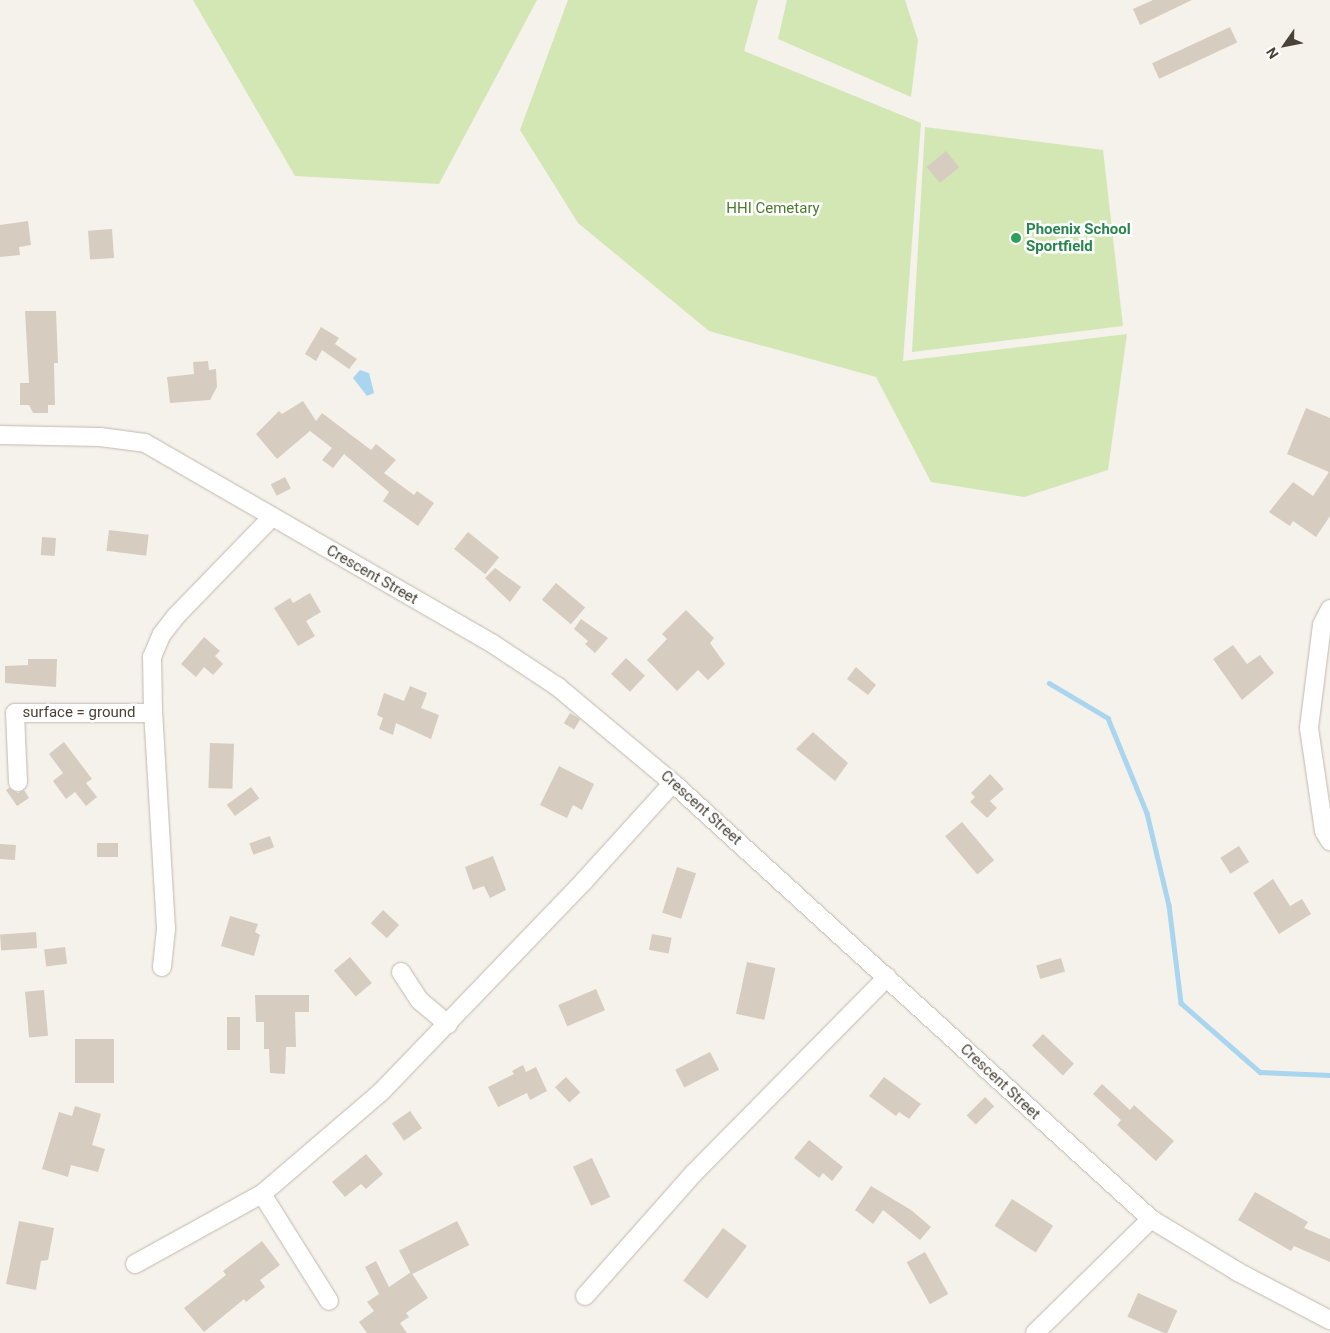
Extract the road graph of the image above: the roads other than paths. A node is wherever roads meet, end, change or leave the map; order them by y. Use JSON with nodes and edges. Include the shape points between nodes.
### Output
{"nodes":[{"id":1,"x":0,"y":435,"type":"edge"},
{"id":2,"x":272,"y":517,"type":"junction"},
{"id":3,"x":1330,"y":609,"type":"edge"},
{"id":4,"x":153,"y":713,"type":"junction"},
{"id":5,"x":18,"y":782,"type":"dead end"},
{"id":6,"x":673,"y":783,"type":"junction"},
{"id":7,"x":1330,"y":841,"type":"edge"},
{"id":8,"x":162,"y":967,"type":"dead end"},
{"id":9,"x":401,"y":972,"type":"dead end"},
{"id":10,"x":887,"y":977,"type":"junction"},
{"id":11,"x":448,"y":1024,"type":"junction"},
{"id":12,"x":262,"y":1194,"type":"junction"},
{"id":13,"x":1151,"y":1219,"type":"junction"},
{"id":14,"x":135,"y":1264,"type":"dead end"},
{"id":15,"x":584,"y":1296,"type":"dead end"},
{"id":16,"x":329,"y":1300,"type":"dead end"},
{"id":17,"x":1329,"y":1320,"type":"edge"},
{"id":18,"x":1035,"y":1333,"type":"edge"}],
"edges":[{"from":1,"to":2,"type":"street","name":"Crescent Street","via":[[100,437],[145,443]]},
{"from":2,"to":4,"type":"street","via":[[162,634],[152,657]]},
{"from":2,"to":6,"type":"street","name":"Crescent Street","via":[[517,660],[596,717]]},
{"from":3,"to":7,"type":"street","via":[[1322,625],[1309,728],[1324,831]]},
{"from":4,"to":5,"type":"street","name":"surface = ground","via":[[14,713]]},
{"from":4,"to":8,"type":"street","via":[[166,929]]},
{"from":6,"to":10,"type":"street","name":"Crescent Street"},
{"from":6,"to":11,"type":"street"},
{"from":9,"to":11,"type":"street","via":[[419,1000]]},
{"from":10,"to":13,"type":"street","name":"Crescent Street"},
{"from":10,"to":15,"type":"street","via":[[694,1173]]},
{"from":11,"to":12,"type":"street","via":[[381,1092]]},
{"from":12,"to":14,"type":"street"},
{"from":12,"to":16,"type":"street"},
{"from":13,"to":17,"type":"street","name":"Crescent Street","via":[[1238,1272]]},
{"from":13,"to":18,"type":"street"}]}
